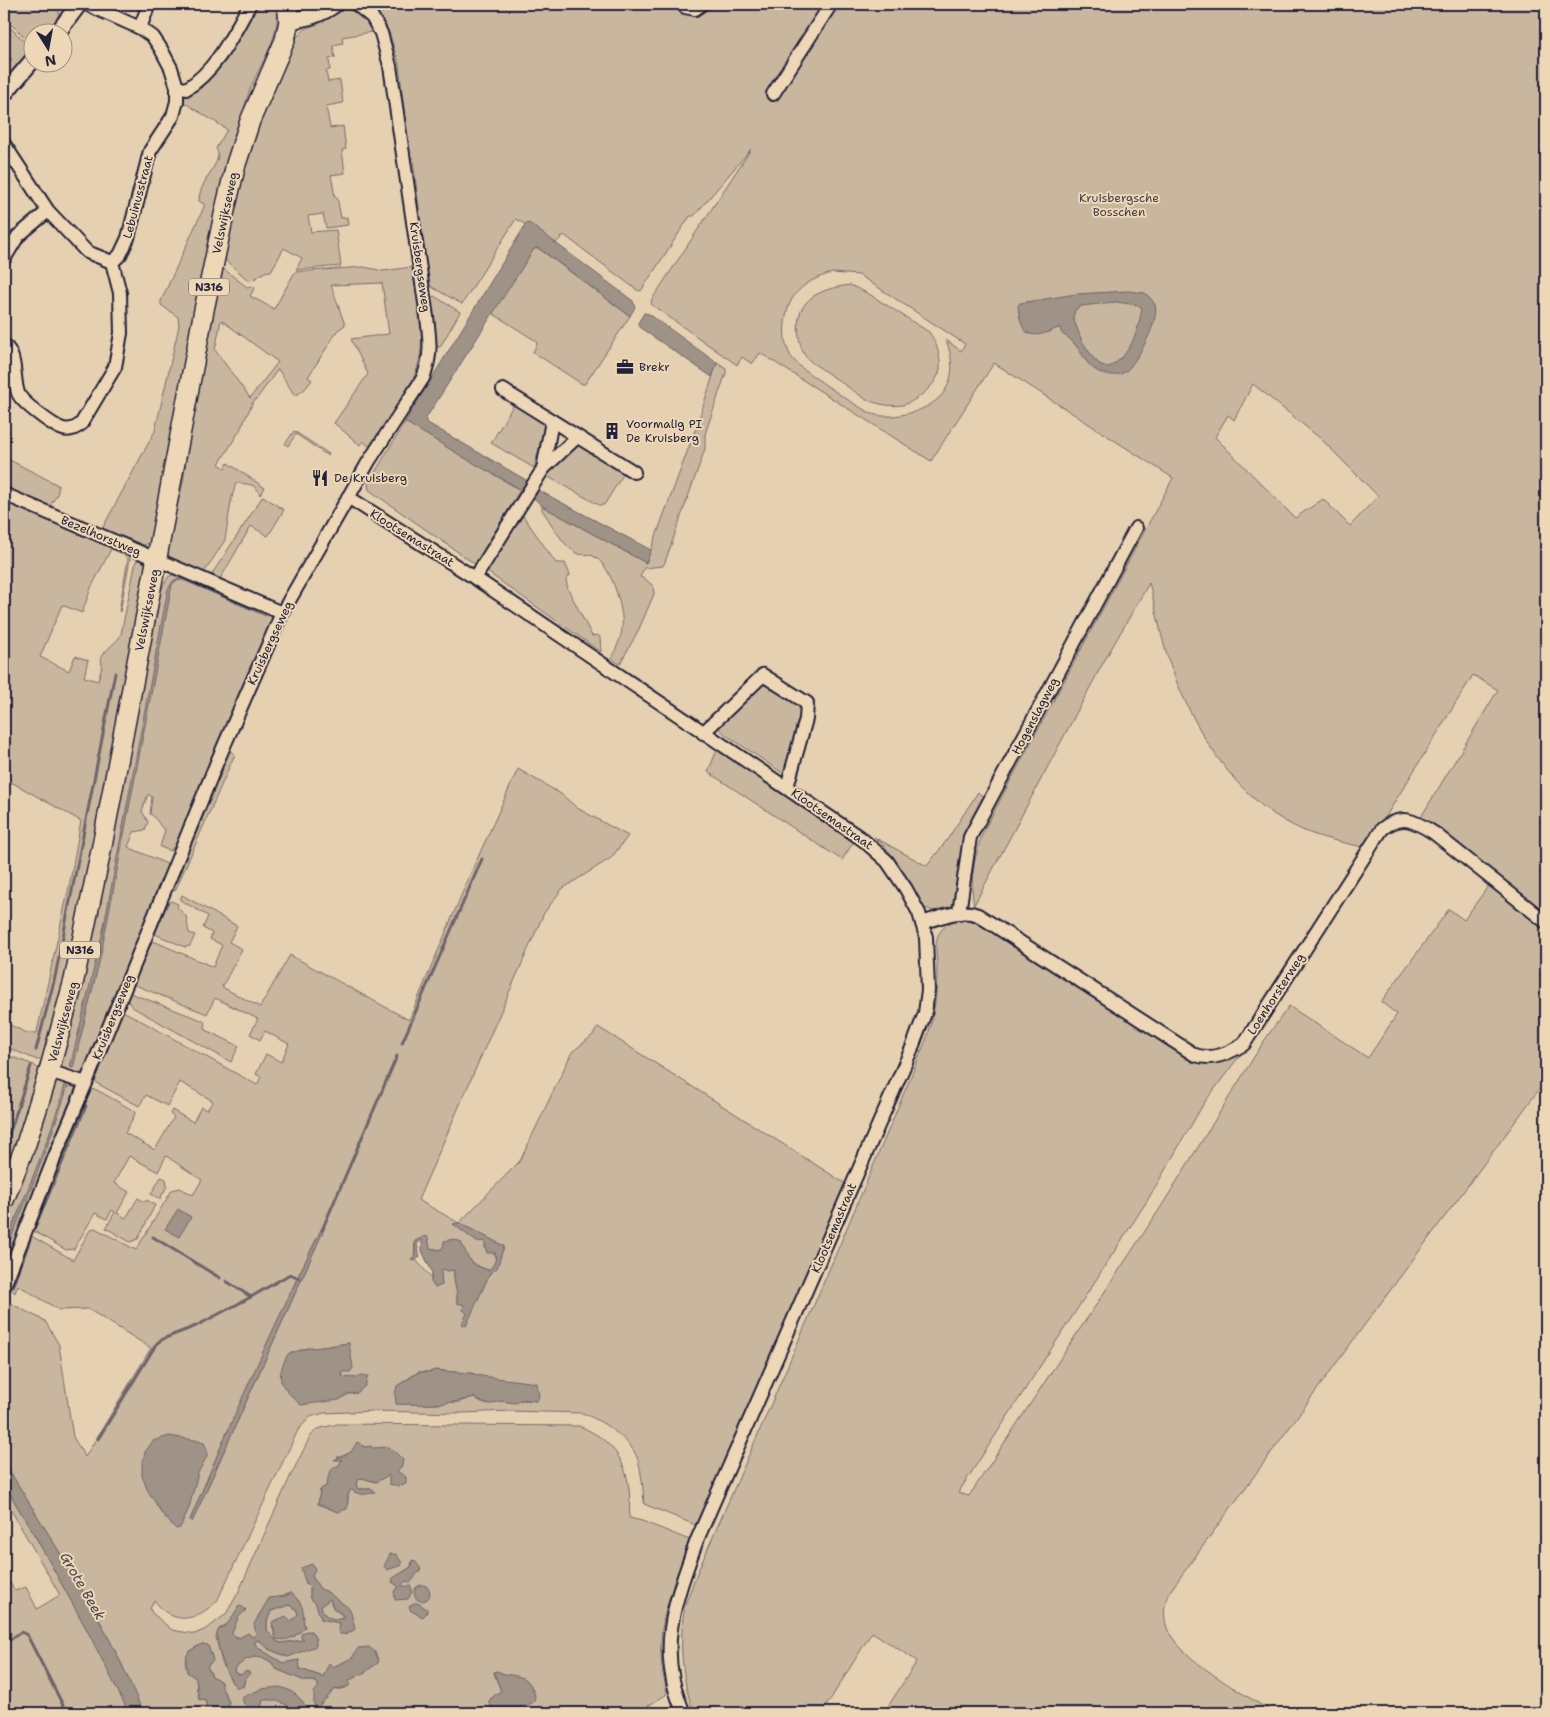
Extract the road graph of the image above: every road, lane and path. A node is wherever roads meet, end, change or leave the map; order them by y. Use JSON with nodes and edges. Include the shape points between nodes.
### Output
{"nodes":[{"id":1,"x":79,"y":4,"type":"edge"},
{"id":2,"x":86,"y":4,"type":"edge"},
{"id":3,"x":148,"y":4,"type":"edge"},
{"id":4,"x":250,"y":4,"type":"edge"},
{"id":5,"x":335,"y":4,"type":"edge"},
{"id":6,"x":356,"y":4,"type":"edge"},
{"id":7,"x":682,"y":4,"type":"edge"},
{"id":8,"x":702,"y":4,"type":"edge"},
{"id":9,"x":831,"y":4,"type":"edge"},
{"id":10,"x":288,"y":12,"type":"edge"},
{"id":11,"x":66,"y":22,"type":"edge"},
{"id":12,"x":140,"y":28,"type":"junction"},
{"id":13,"x":23,"y":72,"type":"edge"},
{"id":14,"x":177,"y":87,"type":"junction"},
{"id":15,"x":4,"y":94,"type":"edge"},
{"id":16,"x":774,"y":94,"type":"dead end"},
{"id":17,"x":4,"y":144,"type":"edge"},
{"id":18,"x":48,"y":211,"type":"junction"},
{"id":19,"x":4,"y":259,"type":"edge"},
{"id":20,"x":112,"y":262,"type":"junction"},
{"id":21,"x":4,"y":345,"type":"edge"},
{"id":22,"x":503,"y":390,"type":"dead end"},
{"id":23,"x":552,"y":421,"type":"junction"},
{"id":24,"x":578,"y":437,"type":"junction"},
{"id":25,"x":543,"y":469,"type":"junction"},
{"id":26,"x":634,"y":472,"type":"dead end"},
{"id":27,"x":4,"y":494,"type":"edge"},
{"id":28,"x":348,"y":497,"type":"junction"},
{"id":29,"x":1136,"y":528,"type":"dead end"},
{"id":30,"x":157,"y":560,"type":"junction"},
{"id":31,"x":475,"y":578,"type":"junction"},
{"id":32,"x":282,"y":613,"type":"junction"},
{"id":33,"x":703,"y":732,"type":"junction"},
{"id":34,"x":787,"y":787,"type":"junction"},
{"id":35,"x":959,"y":913,"type":"junction"},
{"id":36,"x":922,"y":922,"type":"junction"},
{"id":37,"x":1546,"y":922,"type":"edge"},
{"id":38,"x":50,"y":1070,"type":"junction"},
{"id":39,"x":86,"y":1083,"type":"junction"},
{"id":40,"x":4,"y":1200,"type":"edge"},
{"id":41,"x":4,"y":1286,"type":"edge"},
{"id":42,"x":684,"y":1713,"type":"edge"}],
"edges":[{"from":1,"to":11,"type":"street"},
{"from":2,"to":12,"type":"street","name":"Lebuinusstraat"},
{"from":3,"to":12,"type":"street"},
{"from":4,"to":14,"type":"street","via":[[218,59],[194,84],[186,89]]},
{"from":5,"to":10,"type":"street","via":[[310,17]]},
{"from":6,"to":28,"type":"street","name":"Kruisbergseweg","via":[[372,17],[381,33],[390,66],[430,356],[423,378]]},
{"from":7,"to":8,"type":"street","via":[[691,9]]},
{"from":9,"to":16,"type":"street"},
{"from":10,"to":30,"type":"main road","name":"Velswijkseweg","number":"N316","via":[[285,40],[250,121],[234,173],[204,310]]},
{"from":12,"to":14,"type":"street","name":"Lebuinusstraat","via":[[153,37],[161,49]]},
{"from":13,"to":15,"type":"street"},
{"from":14,"to":20,"type":"street","name":"Lebuinusstraat","via":[[173,116],[150,151],[128,238],[120,255]]},
{"from":17,"to":18,"type":"street"},
{"from":18,"to":19,"type":"street","via":[[18,236]]},
{"from":18,"to":20,"type":"street","via":[[87,252]]},
{"from":20,"to":21,"type":"street","via":[[120,293],[122,333],[115,367],[81,424],[74,429],[63,429],[25,404],[18,394],[12,357]]},
{"from":22,"to":23,"type":"street"},
{"from":23,"to":24,"type":"street"},
{"from":23,"to":25,"type":"street"},
{"from":24,"to":25,"type":"street"},
{"from":24,"to":26,"type":"street"},
{"from":25,"to":31,"type":"street"},
{"from":27,"to":30,"type":"street","name":"Bezelhorstweg"},
{"from":28,"to":31,"type":"street","name":"Klootsemastraat"},
{"from":28,"to":32,"type":"street","name":"Kruisbergseweg"},
{"from":29,"to":35,"type":"street","name":"Hogenslagweg","via":[[970,837]]},
{"from":30,"to":32,"type":"street","name":"Bezelhorstweg"},
{"from":30,"to":38,"type":"main road","name":"Velswijkseweg","number":"N316","via":[[89,910]]},
{"from":31,"to":33,"type":"street","name":"Klootsemastraat"},
{"from":32,"to":39,"type":"street","name":"Kruisbergseweg","via":[[217,762]]},
{"from":33,"to":34,"type":"street","name":"Klootsemastraat"},
{"from":33,"to":34,"type":"street","name":"Klootsemastraat","via":[[763,675],[807,704],[806,719]]},
{"from":34,"to":36,"type":"street","name":"Klootsemastraat","via":[[862,839],[886,861],[906,889]]},
{"from":35,"to":36,"type":"street","name":"Loenhorsterweg"},
{"from":35,"to":37,"type":"street","name":"Loenhorsterweg","via":[[978,915],[1202,1058],[1225,1055],[1244,1044],[1382,829],[1393,822],[1416,822],[1434,833]]},
{"from":36,"to":42,"type":"street","name":"Klootsemastraat","via":[[926,937],[928,990],[925,1013],[697,1540],[678,1593],[669,1631],[671,1668]]},
{"from":38,"to":39,"type":"street"},
{"from":38,"to":40,"type":"main road","name":"Velswijkseweg","number":"N316"},
{"from":39,"to":41,"type":"street","name":"Kruisbergseweg"}]}
